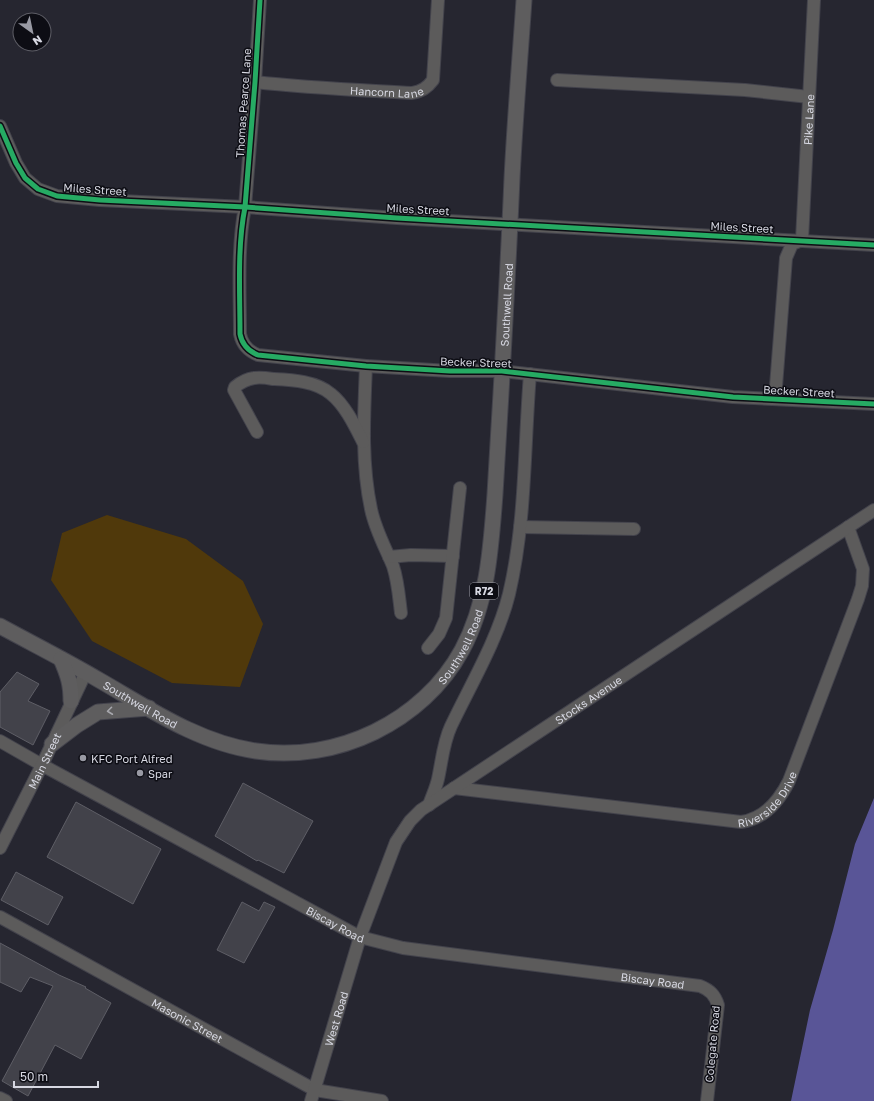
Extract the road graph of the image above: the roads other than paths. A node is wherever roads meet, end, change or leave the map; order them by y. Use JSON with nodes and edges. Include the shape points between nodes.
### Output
{"nodes":[{"id":1,"x":260,"y":0,"type":"edge"},
{"id":2,"x":438,"y":0,"type":"edge"},
{"id":3,"x":524,"y":0,"type":"edge"},
{"id":4,"x":814,"y":0,"type":"edge"},
{"id":5,"x":557,"y":80,"type":"dead end"},
{"id":6,"x":256,"y":82,"type":"junction"},
{"id":7,"x":809,"y":97,"type":"junction"},
{"id":8,"x":0,"y":126,"type":"edge"},
{"id":9,"x":245,"y":207,"type":"junction"},
{"id":10,"x":510,"y":224,"type":"junction"},
{"id":11,"x":802,"y":240,"type":"junction"},
{"id":12,"x":874,"y":245,"type":"edge"},
{"id":13,"x":366,"y":366,"type":"junction"},
{"id":14,"x":502,"y":371,"type":"junction"},
{"id":15,"x":530,"y":374,"type":"junction"},
{"id":16,"x":775,"y":399,"type":"junction"},
{"id":17,"x":874,"y":404,"type":"edge"},
{"id":18,"x":257,"y":432,"type":"dead end"},
{"id":19,"x":364,"y":443,"type":"junction"},
{"id":20,"x":460,"y":488,"type":"dead end"},
{"id":21,"x":874,"y":510,"type":"edge"},
{"id":22,"x":520,"y":527,"type":"junction"},
{"id":23,"x":848,"y":527,"type":"junction"},
{"id":24,"x":634,"y":529,"type":"dead end"},
{"id":25,"x":453,"y":556,"type":"junction"},
{"id":26,"x":389,"y":557,"type":"junction"},
{"id":27,"x":401,"y":613,"type":"dead end"},
{"id":28,"x":0,"y":626,"type":"edge"},
{"id":29,"x":428,"y":648,"type":"dead end"},
{"id":30,"x":61,"y":659,"type":"junction"},
{"id":31,"x":86,"y":672,"type":"junction"},
{"id":32,"x":71,"y":701,"type":"junction"},
{"id":33,"x":149,"y":708,"type":"junction"},
{"id":34,"x":0,"y":741,"type":"edge"},
{"id":35,"x":52,"y":744,"type":"junction"},
{"id":36,"x":42,"y":765,"type":"junction"},
{"id":37,"x":454,"y":788,"type":"junction"},
{"id":38,"x":429,"y":805,"type":"junction"},
{"id":39,"x":0,"y":848,"type":"edge"},
{"id":40,"x":0,"y":917,"type":"edge"},
{"id":41,"x":360,"y":937,"type":"junction"},
{"id":42,"x":709,"y":990,"type":"joint"},
{"id":43,"x":313,"y":1096,"type":"edge"},
{"id":44,"x":0,"y":1098,"type":"edge"},
{"id":45,"x":6,"y":1101,"type":"edge"},
{"id":46,"x":382,"y":1101,"type":"edge"},
{"id":47,"x":707,"y":1101,"type":"edge"}],
"edges":[{"from":1,"to":6,"type":"street","name":"Thomas Pearce Lane"},
{"from":2,"to":6,"type":"street","name":"Hancorn Lane","via":[[433,80],[425,89],[412,93]]},
{"from":3,"to":10,"type":"main road","name":"Southwell Road","number":"R72"},
{"from":4,"to":7,"type":"street","name":"Pike Lane"},
{"from":5,"to":7,"type":"street","via":[[745,90]]},
{"from":6,"to":9,"type":"street","name":"Thomas Pearce Lane"},
{"from":7,"to":11,"type":"street","name":"Pike Lane"},
{"from":8,"to":9,"type":"street","name":"Miles Street","via":[[16,163],[26,178],[38,189],[57,196]]},
{"from":9,"to":10,"type":"street","name":"Miles Street"},
{"from":9,"to":13,"type":"street","name":"Becker Street","via":[[240,243],[240,334],[245,346],[258,355]]},
{"from":10,"to":11,"type":"street","name":"Miles Street"},
{"from":10,"to":14,"type":"main road","name":"Southwell Road","number":"R72"},
{"from":11,"to":12,"type":"street","name":"Miles Street"},
{"from":11,"to":16,"type":"street","via":[[792,244],[786,258]]},
{"from":13,"to":14,"type":"street","name":"Becker Street"},
{"from":13,"to":19,"type":"street"},
{"from":14,"to":15,"type":"street","name":"Becker Street"},
{"from":14,"to":33,"type":"main road","name":"Southwell Road","number":"R72","via":[[491,549],[486,580],[479,609],[462,650],[431,692],[408,712],[381,728],[332,748],[311,752],[257,751],[222,743]]},
{"from":15,"to":16,"type":"street","name":"Becker Street","via":[[733,397]]},
{"from":15,"to":22,"type":"street"},
{"from":16,"to":17,"type":"street","name":"Becker Street"},
{"from":18,"to":19,"type":"street","via":[[234,390],[235,387],[257,377],[294,380],[330,393],[340,403]]},
{"from":19,"to":26,"type":"street","via":[[371,509]]},
{"from":20,"to":25,"type":"street"},
{"from":21,"to":23,"type":"street","name":"Stocks Avenue"},
{"from":22,"to":24,"type":"street"},
{"from":22,"to":38,"type":"street","via":[[509,596],[499,626],[450,727],[438,781]]},
{"from":23,"to":37,"type":"street","name":"Stocks Avenue"},
{"from":23,"to":37,"type":"street","name":"Riverside Drive","via":[[863,569],[858,599],[789,781],[776,802],[758,817],[741,822]]},
{"from":25,"to":26,"type":"street"},
{"from":25,"to":29,"type":"street","via":[[446,618],[437,638]]},
{"from":26,"to":27,"type":"street","via":[[396,577]]},
{"from":28,"to":30,"type":"main road","name":"Southwell Road","number":"R72"},
{"from":30,"to":31,"type":"main road","name":"Southwell Road","number":"R72"},
{"from":30,"to":32,"type":"main road","via":[[71,686]]},
{"from":31,"to":32,"type":"street","name":"Main Street"},
{"from":31,"to":33,"type":"main road","name":"Southwell Road","number":"R72"},
{"from":32,"to":35,"type":"street","name":"Main Street"},
{"from":33,"to":35,"type":"main road","one_way":true,"via":[[98,712]]},
{"from":34,"to":36,"type":"street","name":"Biscay Road"},
{"from":35,"to":36,"type":"street","name":"Main Street"},
{"from":36,"to":39,"type":"street","name":"Main Street"},
{"from":36,"to":41,"type":"street","name":"Biscay Road"},
{"from":37,"to":38,"type":"street","name":"Stocks Avenue"},
{"from":38,"to":41,"type":"street","name":"Stocks Avenue","via":[[410,821],[396,842]]},
{"from":40,"to":43,"type":"street","name":"Masonic Street"},
{"from":41,"to":42,"type":"street","name":"Biscay Road","via":[[402,948],[700,986]]},
{"from":41,"to":43,"type":"street","name":"West Road"},
{"from":42,"to":47,"type":"street","name":"Colegate Road","via":[[716,997],[718,1005]]},
{"from":43,"to":46,"type":"street","name":"Masonic Street"},
{"from":44,"to":45,"type":"street"}]}
